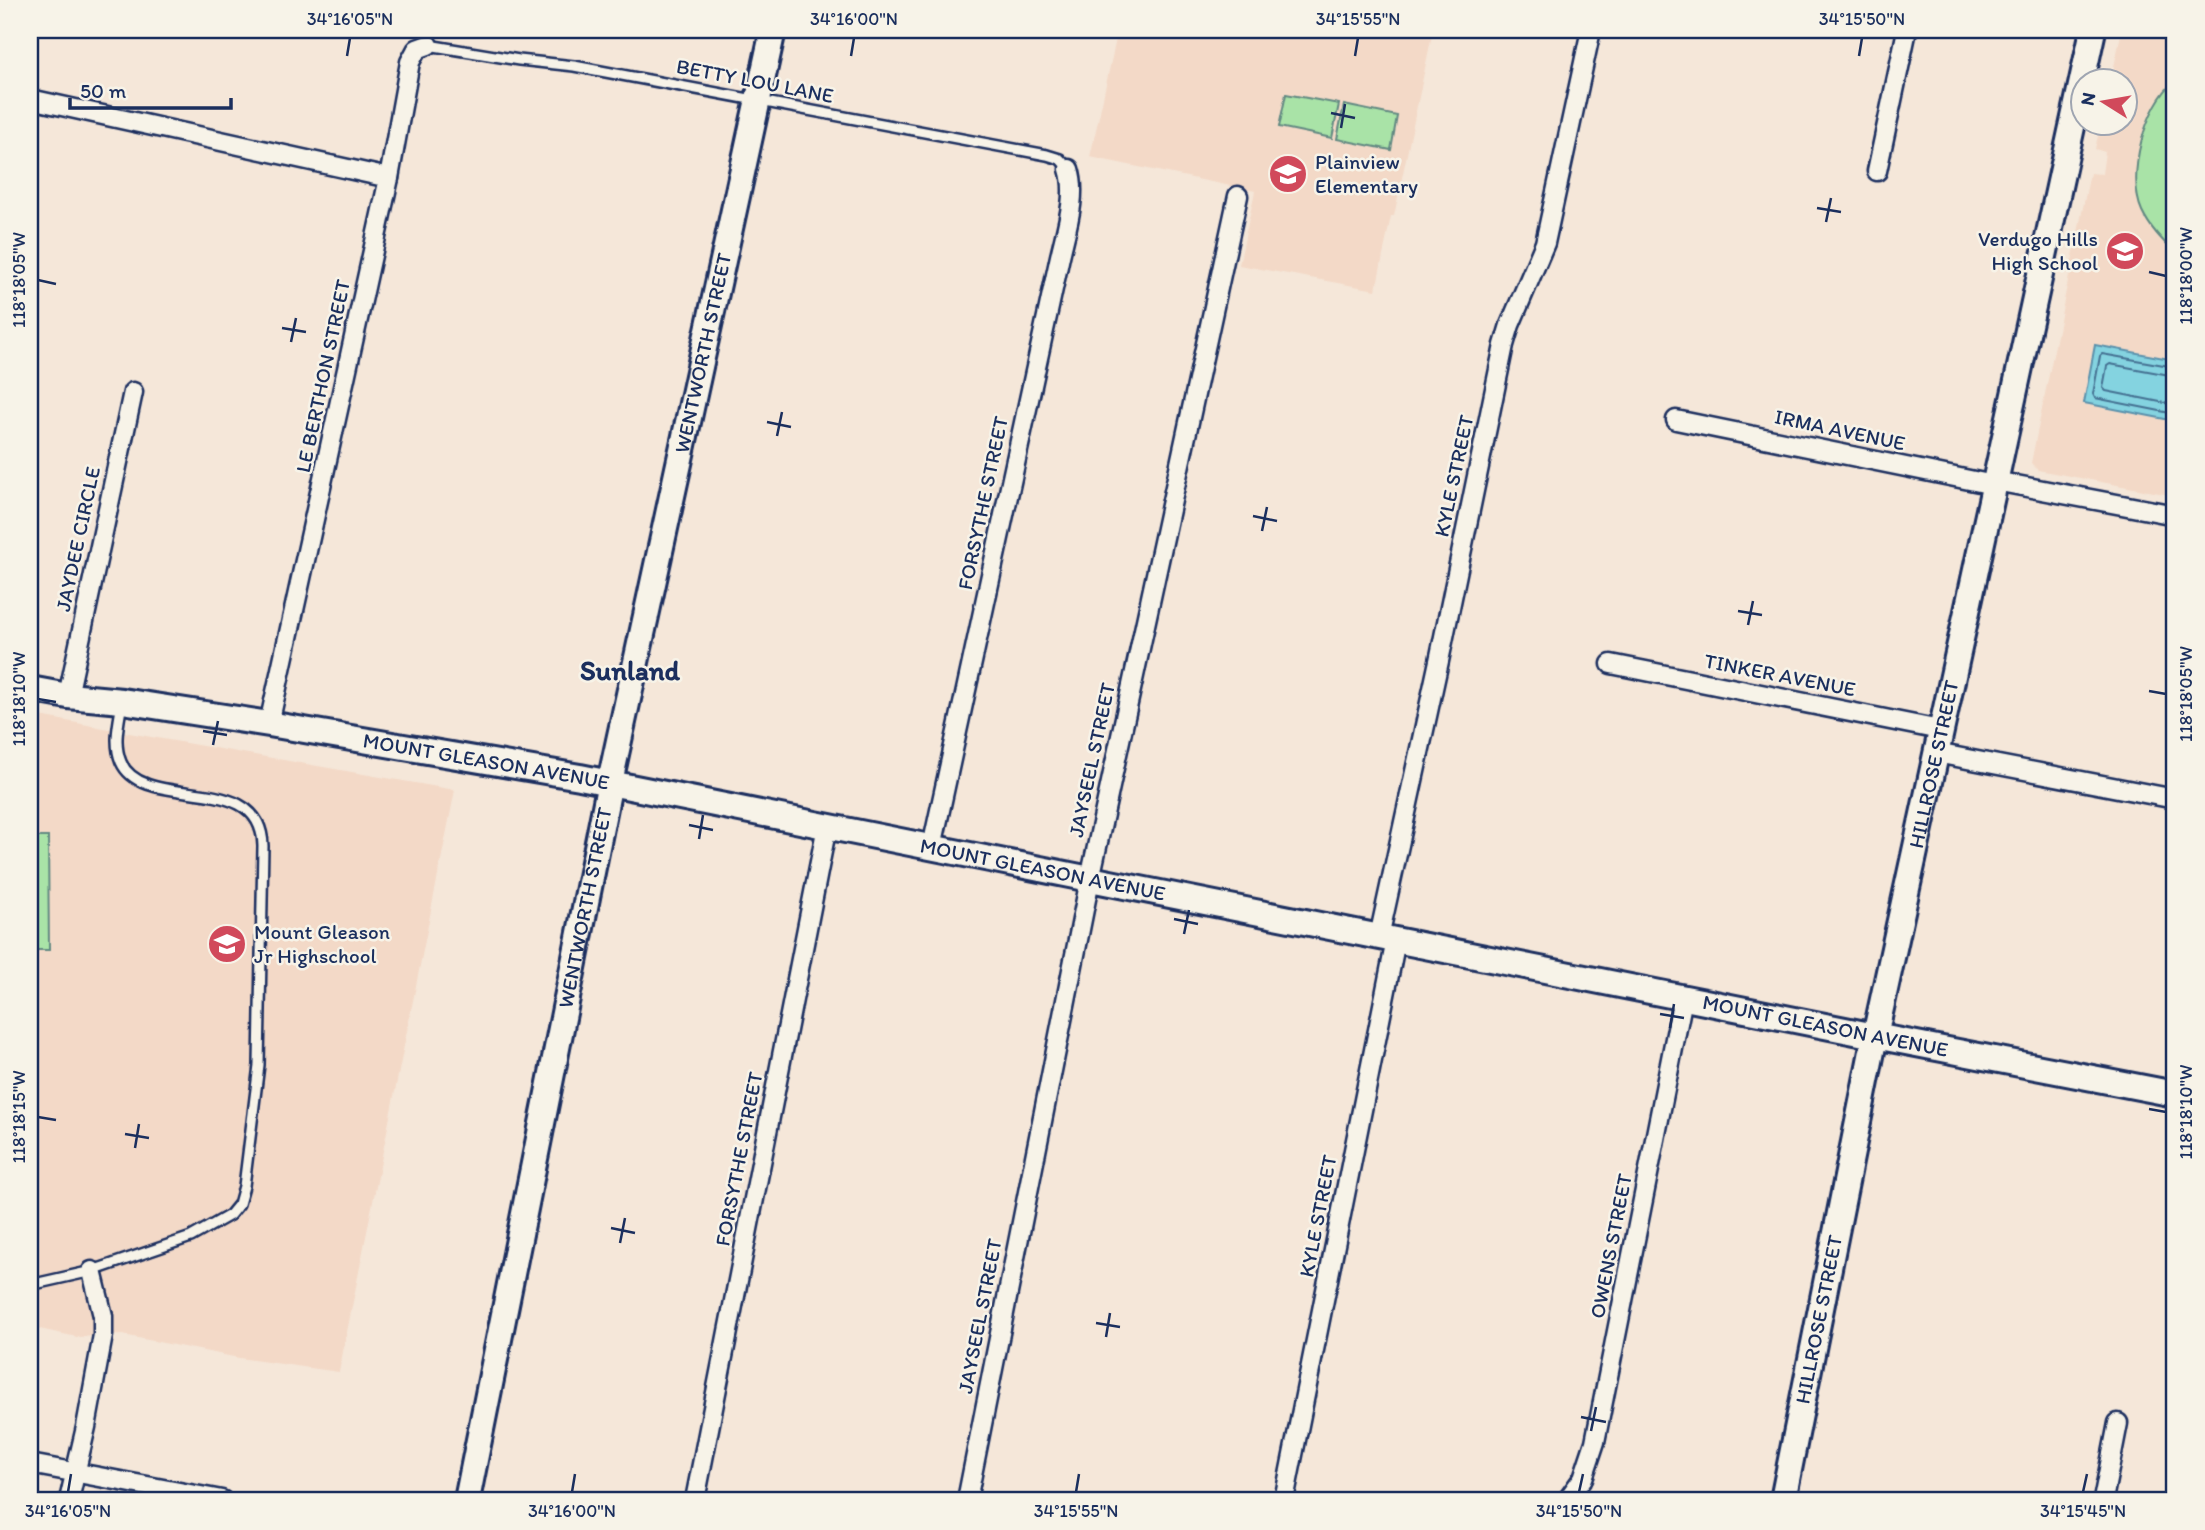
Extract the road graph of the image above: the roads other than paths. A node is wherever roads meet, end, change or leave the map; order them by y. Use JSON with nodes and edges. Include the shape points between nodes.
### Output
{"nodes":[{"id":1,"x":773,"y":30,"type":"edge"},
{"id":2,"x":1591,"y":30,"type":"edge"},
{"id":3,"x":1907,"y":30,"type":"edge"},
{"id":4,"x":2093,"y":30,"type":"edge"},
{"id":5,"x":428,"y":45,"type":"joint"},
{"id":6,"x":30,"y":99,"type":"edge"},
{"id":7,"x":758,"y":100,"type":"junction"},
{"id":8,"x":1069,"y":169,"type":"joint"},
{"id":9,"x":1877,"y":171,"type":"dead end"},
{"id":10,"x":389,"y":178,"type":"junction"},
{"id":11,"x":1238,"y":196,"type":"dead end"},
{"id":12,"x":134,"y":392,"type":"dead end"},
{"id":13,"x":1676,"y":420,"type":"dead end"},
{"id":14,"x":1995,"y":483,"type":"junction"},
{"id":15,"x":2175,"y":515,"type":"edge"},
{"id":16,"x":1611,"y":664,"type":"dead end"},
{"id":17,"x":30,"y":689,"type":"edge"},
{"id":18,"x":68,"y":696,"type":"junction"},
{"id":19,"x":122,"y":701,"type":"junction"},
{"id":20,"x":269,"y":724,"type":"junction"},
{"id":21,"x":1938,"y":741,"type":"junction"},
{"id":22,"x":610,"y":782,"type":"junction"},
{"id":23,"x":2175,"y":799,"type":"edge"},
{"id":24,"x":827,"y":825,"type":"junction"},
{"id":25,"x":932,"y":848,"type":"junction"},
{"id":26,"x":1090,"y":879,"type":"junction"},
{"id":27,"x":1387,"y":938,"type":"junction"},
{"id":28,"x":1683,"y":998,"type":"junction"},
{"id":29,"x":1875,"y":1036,"type":"junction"},
{"id":30,"x":2175,"y":1094,"type":"edge"},
{"id":31,"x":92,"y":1271,"type":"junction"},
{"id":32,"x":30,"y":1285,"type":"edge"},
{"id":33,"x":2118,"y":1423,"type":"dead end"},
{"id":34,"x":30,"y":1464,"type":"edge"},
{"id":35,"x":75,"y":1473,"type":"junction"},
{"id":36,"x":1568,"y":1499,"type":"edge"},
{"id":37,"x":69,"y":1500,"type":"edge"},
{"id":38,"x":222,"y":1500,"type":"edge"},
{"id":39,"x":467,"y":1500,"type":"edge"},
{"id":40,"x":695,"y":1500,"type":"edge"},
{"id":41,"x":967,"y":1500,"type":"edge"},
{"id":42,"x":1284,"y":1500,"type":"edge"},
{"id":43,"x":1783,"y":1500,"type":"edge"},
{"id":44,"x":2103,"y":1500,"type":"edge"}],
"edges":[{"from":1,"to":7,"type":"street","name":"WENTWORTH STREET"},
{"from":2,"to":27,"type":"street","name":"KYLE STREET","via":[[1545,243],[1504,345]]},
{"from":3,"to":9,"type":"street"},
{"from":4,"to":14,"type":"street","name":"HILLROSE STREET"},
{"from":5,"to":7,"type":"lane","name":"BETTY LOU LANE"},
{"from":5,"to":10,"type":"street","name":"LE BERTHON STREET","via":[[417,50],[410,62]]},
{"from":6,"to":10,"type":"street"},
{"from":7,"to":8,"type":"lane","name":"BETTY LOU LANE","via":[[1047,155],[1060,159]]},
{"from":7,"to":22,"type":"street","name":"WENTWORTH STREET"},
{"from":8,"to":25,"type":"street","name":"FORSYTHE STREET","via":[[1072,195],[1059,261]]},
{"from":10,"to":20,"type":"street","name":"LE BERTHON STREET"},
{"from":11,"to":26,"type":"street","name":"JAYSEEL STREET"},
{"from":12,"to":18,"type":"street","name":"JAYDEE CIRCLE"},
{"from":13,"to":14,"type":"street","name":"IRMA AVENUE"},
{"from":14,"to":15,"type":"street","name":"IRMA AVENUE"},
{"from":14,"to":21,"type":"street","name":"HILLROSE STREET"},
{"from":16,"to":21,"type":"street","name":"TINKER AVENUE"},
{"from":17,"to":18,"type":"street","name":"MOUNT GLEASON AVENUE"},
{"from":18,"to":19,"type":"street","name":"MOUNT GLEASON AVENUE"},
{"from":19,"to":20,"type":"street","name":"MOUNT GLEASON AVENUE"},
{"from":19,"to":31,"type":"lane","via":[[116,741],[130,775],[145,783],[220,797],[253,814],[262,828],[258,1065],[239,1204],[230,1215],[191,1237]]},
{"from":20,"to":22,"type":"street","name":"MOUNT GLEASON AVENUE"},
{"from":21,"to":23,"type":"street","name":"TINKER AVENUE"},
{"from":21,"to":29,"type":"street","name":"HILLROSE STREET"},
{"from":22,"to":24,"type":"street","name":"MOUNT GLEASON AVENUE"},
{"from":22,"to":39,"type":"street","name":"WENTWORTH STREET"},
{"from":24,"to":25,"type":"street","name":"MOUNT GLEASON AVENUE"},
{"from":24,"to":40,"type":"street","name":"FORSYTHE STREET"},
{"from":25,"to":26,"type":"street","name":"MOUNT GLEASON AVENUE"},
{"from":26,"to":27,"type":"street","name":"MOUNT GLEASON AVENUE"},
{"from":26,"to":41,"type":"street","name":"JAYSEEL STREET"},
{"from":27,"to":28,"type":"street","name":"MOUNT GLEASON AVENUE"},
{"from":27,"to":42,"type":"street","name":"KYLE STREET"},
{"from":28,"to":29,"type":"street","name":"MOUNT GLEASON AVENUE"},
{"from":28,"to":36,"type":"street","name":"OWENS STREET","via":[[1595,1442],[1583,1478]]},
{"from":29,"to":30,"type":"street","name":"MOUNT GLEASON AVENUE"},
{"from":29,"to":43,"type":"street","name":"HILLROSE STREET"},
{"from":31,"to":32,"type":"lane"},
{"from":31,"to":35,"type":"street","via":[[103,1335]]},
{"from":33,"to":44,"type":"street"},
{"from":34,"to":35,"type":"street"},
{"from":35,"to":37,"type":"street"},
{"from":35,"to":38,"type":"street"}]}
